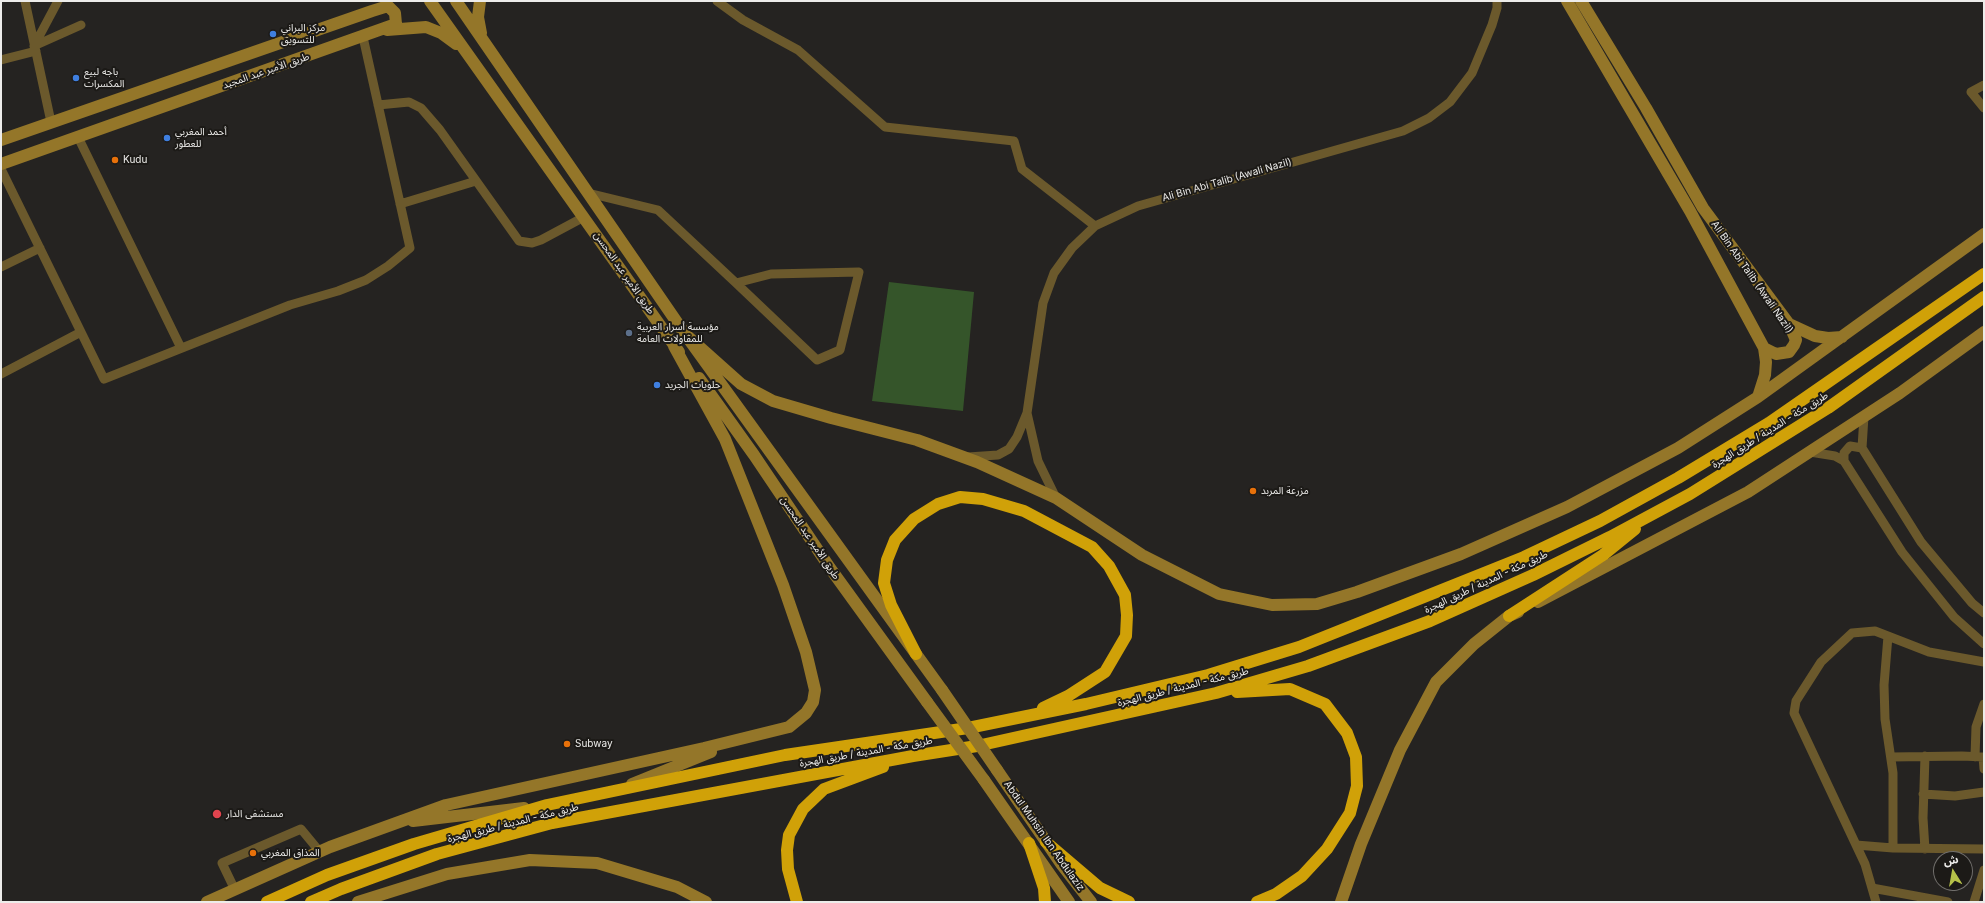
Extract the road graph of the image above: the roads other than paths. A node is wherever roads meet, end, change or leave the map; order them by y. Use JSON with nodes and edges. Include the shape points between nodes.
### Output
{"nodes":[{"id":1,"x":25,"y":1,"type":"edge"},
{"id":2,"x":58,"y":1,"type":"edge"},
{"id":3,"x":382,"y":1,"type":"edge"},
{"id":4,"x":430,"y":1,"type":"edge"},
{"id":5,"x":456,"y":1,"type":"edge"},
{"id":6,"x":480,"y":1,"type":"edge"},
{"id":7,"x":717,"y":1,"type":"edge"},
{"id":8,"x":1567,"y":1,"type":"edge"},
{"id":9,"x":1581,"y":1,"type":"edge"},
{"id":10,"x":1499,"y":3,"type":"edge"},
{"id":11,"x":372,"y":11,"type":"junction"},
{"id":12,"x":81,"y":26,"type":"dead end"},
{"id":13,"x":378,"y":31,"type":"junction"},
{"id":14,"x":363,"y":37,"type":"junction"},
{"id":15,"x":482,"y":38,"type":"junction"},
{"id":16,"x":35,"y":48,"type":"junction"},
{"id":17,"x":465,"y":51,"type":"junction"},
{"id":18,"x":1,"y":60,"type":"edge"},
{"id":19,"x":1984,"y":85,"type":"edge"},
{"id":20,"x":378,"y":105,"type":"junction"},
{"id":21,"x":1984,"y":108,"type":"edge"},
{"id":22,"x":51,"y":122,"type":"junction"},
{"id":23,"x":78,"y":137,"type":"junction"},
{"id":24,"x":1,"y":140,"type":"edge"},
{"id":25,"x":1,"y":164,"type":"edge"},
{"id":26,"x":1,"y":169,"type":"edge"},
{"id":27,"x":476,"y":181,"type":"junction"},
{"id":28,"x":588,"y":193,"type":"junction"},
{"id":29,"x":400,"y":204,"type":"junction"},
{"id":30,"x":584,"y":217,"type":"junction"},
{"id":31,"x":1095,"y":226,"type":"junction"},
{"id":32,"x":1984,"y":234,"type":"edge"},
{"id":33,"x":40,"y":248,"type":"junction"},
{"id":34,"x":1984,"y":264,"type":"edge"},
{"id":35,"x":1,"y":267,"type":"edge"},
{"id":36,"x":1984,"y":274,"type":"edge"},
{"id":37,"x":736,"y":284,"type":"junction"},
{"id":38,"x":1984,"y":297,"type":"edge"},
{"id":39,"x":1984,"y":306,"type":"edge"},
{"id":40,"x":1789,"y":324,"type":"junction"},
{"id":41,"x":82,"y":332,"type":"junction"},
{"id":42,"x":1984,"y":332,"type":"edge"},
{"id":43,"x":685,"y":334,"type":"junction"},
{"id":44,"x":1898,"y":334,"type":"junction"},
{"id":45,"x":1842,"y":337,"type":"junction"},
{"id":46,"x":674,"y":346,"type":"junction"},
{"id":47,"x":181,"y":348,"type":"junction"},
{"id":48,"x":1764,"y":348,"type":"junction"},
{"id":49,"x":1885,"y":368,"type":"junction"},
{"id":50,"x":1,"y":374,"type":"edge"},
{"id":51,"x":1758,"y":397,"type":"junction"},
{"id":52,"x":1027,"y":413,"type":"junction"},
{"id":53,"x":1864,"y":416,"type":"junction"},
{"id":54,"x":1862,"y":448,"type":"junction"},
{"id":55,"x":1810,"y":452,"type":"junction"},
{"id":56,"x":965,"y":458,"type":"junction"},
{"id":57,"x":1844,"y":461,"type":"junction"},
{"id":58,"x":1056,"y":498,"type":"junction"},
{"id":59,"x":1660,"y":510,"type":"junction"},
{"id":60,"x":1984,"y":613,"type":"edge"},
{"id":61,"x":1510,"y":616,"type":"junction"},
{"id":62,"x":1888,"y":636,"type":"junction"},
{"id":63,"x":1984,"y":644,"type":"edge"},
{"id":64,"x":916,"y":654,"type":"junction"},
{"id":65,"x":1984,"y":662,"type":"edge"},
{"id":66,"x":942,"y":690,"type":"joint"},
{"id":67,"x":1216,"y":693,"type":"junction"},
{"id":68,"x":1984,"y":704,"type":"edge"},
{"id":69,"x":1030,"y":715,"type":"junction"},
{"id":70,"x":755,"y":735,"type":"junction"},
{"id":71,"x":913,"y":756,"type":"junction"},
{"id":72,"x":1925,"y":756,"type":"junction"},
{"id":73,"x":1891,"y":757,"type":"junction"},
{"id":74,"x":1981,"y":757,"type":"edge"},
{"id":75,"x":1984,"y":769,"type":"edge"},
{"id":76,"x":984,"y":780,"type":"joint"},
{"id":77,"x":615,"y":791,"type":"junction"},
{"id":78,"x":1984,"y":792,"type":"edge"},
{"id":79,"x":1923,"y":794,"type":"junction"},
{"id":80,"x":547,"y":805,"type":"junction"},
{"id":81,"x":392,"y":824,"type":"junction"},
{"id":82,"x":1046,"y":842,"type":"junction"},
{"id":83,"x":1029,"y":843,"type":"junction"},
{"id":84,"x":1856,"y":845,"type":"junction"},
{"id":85,"x":1893,"y":848,"type":"junction"},
{"id":86,"x":1925,"y":849,"type":"junction"},
{"id":87,"x":1984,"y":849,"type":"edge"},
{"id":88,"x":320,"y":852,"type":"junction"},
{"id":89,"x":1984,"y":870,"type":"edge"},
{"id":90,"x":1872,"y":888,"type":"junction"},
{"id":91,"x":235,"y":890,"type":"junction"},
{"id":92,"x":703,"y":901,"type":"edge"},
{"id":93,"x":207,"y":902,"type":"edge"},
{"id":94,"x":267,"y":902,"type":"edge"},
{"id":95,"x":311,"y":902,"type":"edge"},
{"id":96,"x":358,"y":902,"type":"edge"},
{"id":97,"x":797,"y":902,"type":"edge"},
{"id":98,"x":1045,"y":902,"type":"edge"},
{"id":99,"x":1069,"y":902,"type":"edge"},
{"id":100,"x":1091,"y":902,"type":"edge"},
{"id":101,"x":1129,"y":902,"type":"edge"},
{"id":102,"x":1257,"y":902,"type":"edge"},
{"id":103,"x":1341,"y":902,"type":"edge"},
{"id":104,"x":1876,"y":902,"type":"edge"},
{"id":105,"x":1948,"y":902,"type":"edge"},
{"id":106,"x":1974,"y":902,"type":"edge"}],
"edges":[{"from":1,"to":16,"type":"street"},
{"from":2,"to":16,"type":"street"},
{"from":3,"to":11,"type":"main road"},
{"from":4,"to":17,"type":"main road","name":"طريق الأمير عبد المحسن"},
{"from":5,"to":15,"type":"main road","name":"طريق الأمير عبد المحسن"},
{"from":6,"to":15,"type":"main road","via":[[478,17]]},
{"from":7,"to":31,"type":"street","via":[[743,20],[798,50],[885,127],[1014,141],[1022,169]]},
{"from":8,"to":48,"type":"main road","name":"Ali Bin Abi Talib (Awali Nazil)","via":[[1690,211]]},
{"from":9,"to":40,"type":"main road","name":"Ali Bin Abi Talib (Awali Nazil)","via":[[1703,208]]},
{"from":10,"to":31,"type":"street","name":"Ali Bin Abi Talib (Awali Nazil)","via":[[1472,73],[1450,102],[1430,118],[1403,131],[1138,206]]},
{"from":11,"to":13,"type":"main road","name":"طريق الأمير عبد المجيد","via":[[388,6],[395,13],[396,24]]},
{"from":11,"to":22,"type":"main road","name":"طريق الأمير عبد المجيد"},
{"from":12,"to":16,"type":"street"},
{"from":13,"to":14,"type":"main road","name":"طريق الأمير عبد المجيد"},
{"from":13,"to":17,"type":"main road","via":[[426,27],[441,33]]},
{"from":14,"to":20,"type":"street"},
{"from":14,"to":23,"type":"main road","name":"طريق الأمير عبد المجيد"},
{"from":15,"to":28,"type":"main road","name":"طريق الأمير عبد المحسن"},
{"from":16,"to":18,"type":"street"},
{"from":16,"to":22,"type":"street"},
{"from":17,"to":30,"type":"main road","name":"طريق الأمير عبد المحسن"},
{"from":19,"to":21,"type":"street","via":[[1971,92]]},
{"from":20,"to":27,"type":"street","via":[[409,102],[421,108]]},
{"from":20,"to":29,"type":"street"},
{"from":22,"to":24,"type":"main road","name":"طريق الأمير عبد المجيد"},
{"from":23,"to":25,"type":"main road","name":"طريق الأمير عبد المجيد"},
{"from":23,"to":47,"type":"street"},
{"from":26,"to":33,"type":"street"},
{"from":27,"to":29,"type":"street"},
{"from":27,"to":30,"type":"street","via":[[519,241],[541,240]]},
{"from":28,"to":37,"type":"street","via":[[658,210]]},
{"from":28,"to":43,"type":"main road","name":"طريق الأمير عبد المحسن"},
{"from":29,"to":47,"type":"street","via":[[410,248],[388,266],[366,280],[290,305]]},
{"from":30,"to":46,"type":"main road","name":"طريق الأمير عبد المحسن"},
{"from":31,"to":52,"type":"street","name":"Ali Bin Abi Talib (Awali Nazil)","via":[[1072,248],[1054,273],[1043,303]]},
{"from":32,"to":45,"type":"main road"},
{"from":33,"to":35,"type":"street"},
{"from":33,"to":41,"type":"street"},
{"from":34,"to":44,"type":"highway"},
{"from":36,"to":44,"type":"highway","name":"طريق مكة - المدينة / طريق الهجرة"},
{"from":37,"to":37,"type":"street","via":[[817,360],[840,350],[859,272],[770,274]]},
{"from":38,"to":49,"type":"highway","name":"طريق مكة - المدينة / طريق الهجرة"},
{"from":39,"to":49,"type":"highway"},
{"from":40,"to":45,"type":"main road","via":[[1815,336]]},
{"from":40,"to":48,"type":"main road","name":"Ali Bin Abi Talib (Awali Nazil)","via":[[1796,340],[1789,352],[1776,354]]},
{"from":41,"to":47,"type":"street","via":[[104,379]]},
{"from":41,"to":50,"type":"street"},
{"from":42,"to":53,"type":"main road"},
{"from":43,"to":56,"type":"main road","via":[[742,384],[773,401],[917,440]]},
{"from":43,"to":64,"type":"main road","name":"طريق الأمير عبد المحسن"},
{"from":44,"to":69,"type":"highway","name":"طريق مكة - المدينة / طريق الهجرة","via":[[1781,415],[1678,478],[1600,521],[1524,557],[1299,647],[1208,675]]},
{"from":45,"to":51,"type":"main road"},
{"from":46,"to":70,"type":"main road","via":[[725,439],[767,542],[816,690],[813,702],[806,713],[789,727]]},
{"from":46,"to":76,"type":"main road","name":"طريق الأمير عبد المحسن","bridge":true,"via":[[731,423],[830,568]]},
{"from":48,"to":51,"type":"main road","via":[[1765,375]]},
{"from":49,"to":59,"type":"highway","name":"طريق مكة - المدينة / طريق الهجرة","via":[[1783,437]]},
{"from":51,"to":58,"type":"main road","via":[[1678,448],[1567,507],[1461,554],[1317,604],[1272,605],[1219,594],[1142,555]]},
{"from":52,"to":56,"type":"street","via":[[1009,449],[998,455]]},
{"from":52,"to":58,"type":"street","via":[[1038,461]]},
{"from":53,"to":54,"type":"street"},
{"from":53,"to":55,"type":"main road"},
{"from":54,"to":57,"type":"street","via":[[1850,446],[1844,453]]},
{"from":54,"to":60,"type":"street","via":[[1921,542]]},
{"from":55,"to":57,"type":"street","via":[[1835,456]]},
{"from":55,"to":61,"type":"main road","via":[[1748,492]]},
{"from":56,"to":58,"type":"main road"},
{"from":57,"to":63,"type":"street","via":[[1902,552],[1954,617]]},
{"from":59,"to":61,"type":"highway","via":[[1603,555]]},
{"from":59,"to":67,"type":"highway","name":"طريق مكة - المدينة / طريق الهجرة","via":[[1533,575],[1430,621],[1308,666]]},
{"from":61,"to":103,"type":"main road","via":[[1474,644],[1436,682],[1400,750],[1361,844]]},
{"from":62,"to":65,"type":"street","via":[[1929,652]]},
{"from":62,"to":73,"type":"street","via":[[1884,685],[1885,719]]},
{"from":62,"to":84,"type":"street","via":[[1875,631],[1852,633],[1821,662],[1796,701],[1794,713]]},
{"from":64,"to":66,"type":"main road","name":"طريق الأمير عبد المحسن"},
{"from":64,"to":69,"type":"highway","via":[[891,605],[884,583],[895,540],[914,519],[938,504],[960,497],[983,499],[1024,511],[1092,547],[1110,566],[1125,595],[1126,636],[1105,672],[1068,696]]},
{"from":66,"to":82,"type":"main road","name":"Abdul Muhsin Ibn Abdulaziz","bridge":true},
{"from":67,"to":71,"type":"highway","name":"طريق مكة - المدينة / طريق الهجرة","via":[[976,746]]},
{"from":67,"to":102,"type":"highway","via":[[1290,689],[1325,704],[1347,733],[1356,757],[1357,786],[1350,813],[1327,849],[1302,876],[1276,894]]},
{"from":68,"to":74,"type":"street","via":[[1976,727]]},
{"from":69,"to":77,"type":"highway","name":"طريق مكة - المدينة / طريق الهجرة","via":[[968,728],[785,755]]},
{"from":70,"to":77,"type":"main road"},
{"from":70,"to":81,"type":"main road","via":[[446,805]]},
{"from":71,"to":95,"type":"highway","name":"طريق مكة - المدينة / طريق الهجرة","via":[[552,823],[436,854],[341,888]]},
{"from":71,"to":97,"type":"highway","via":[[824,789],[803,809],[789,835],[787,850],[788,869]]},
{"from":72,"to":73,"type":"street"},
{"from":72,"to":74,"type":"street"},
{"from":72,"to":79,"type":"street"},
{"from":73,"to":85,"type":"street"},
{"from":74,"to":75,"type":"street"},
{"from":76,"to":83,"type":"main road","name":"Abdul Muhsin Ibn Abdulaziz"},
{"from":77,"to":80,"type":"highway","name":"طريق مكة - المدينة / طريق الهجرة"},
{"from":78,"to":79,"type":"street","via":[[1955,796]]},
{"from":79,"to":86,"type":"street"},
{"from":80,"to":81,"type":"main road"},
{"from":80,"to":94,"type":"highway","name":"طريق مكة - المدينة / طريق الهجرة","via":[[414,844],[327,875]]},
{"from":81,"to":88,"type":"main road"},
{"from":82,"to":100,"type":"main road","name":"Abdul Muhsin Ibn Abdulaziz"},
{"from":82,"to":101,"type":"highway","via":[[1100,888]]},
{"from":83,"to":98,"type":"highway","via":[[1044,888]]},
{"from":83,"to":99,"type":"main road","name":"Abdul Muhsin Ibn Abdulaziz"},
{"from":84,"to":85,"type":"street"},
{"from":84,"to":90,"type":"street"},
{"from":85,"to":86,"type":"street"},
{"from":86,"to":87,"type":"street"},
{"from":88,"to":91,"type":"main road"},
{"from":88,"to":91,"type":"street","via":[[301,829],[222,862]]},
{"from":89,"to":106,"type":"street"},
{"from":90,"to":104,"type":"street"},
{"from":90,"to":105,"type":"street"},
{"from":91,"to":93,"type":"main road"},
{"from":92,"to":96,"type":"main road","via":[[677,887],[597,863],[530,860],[447,874]]}]}
